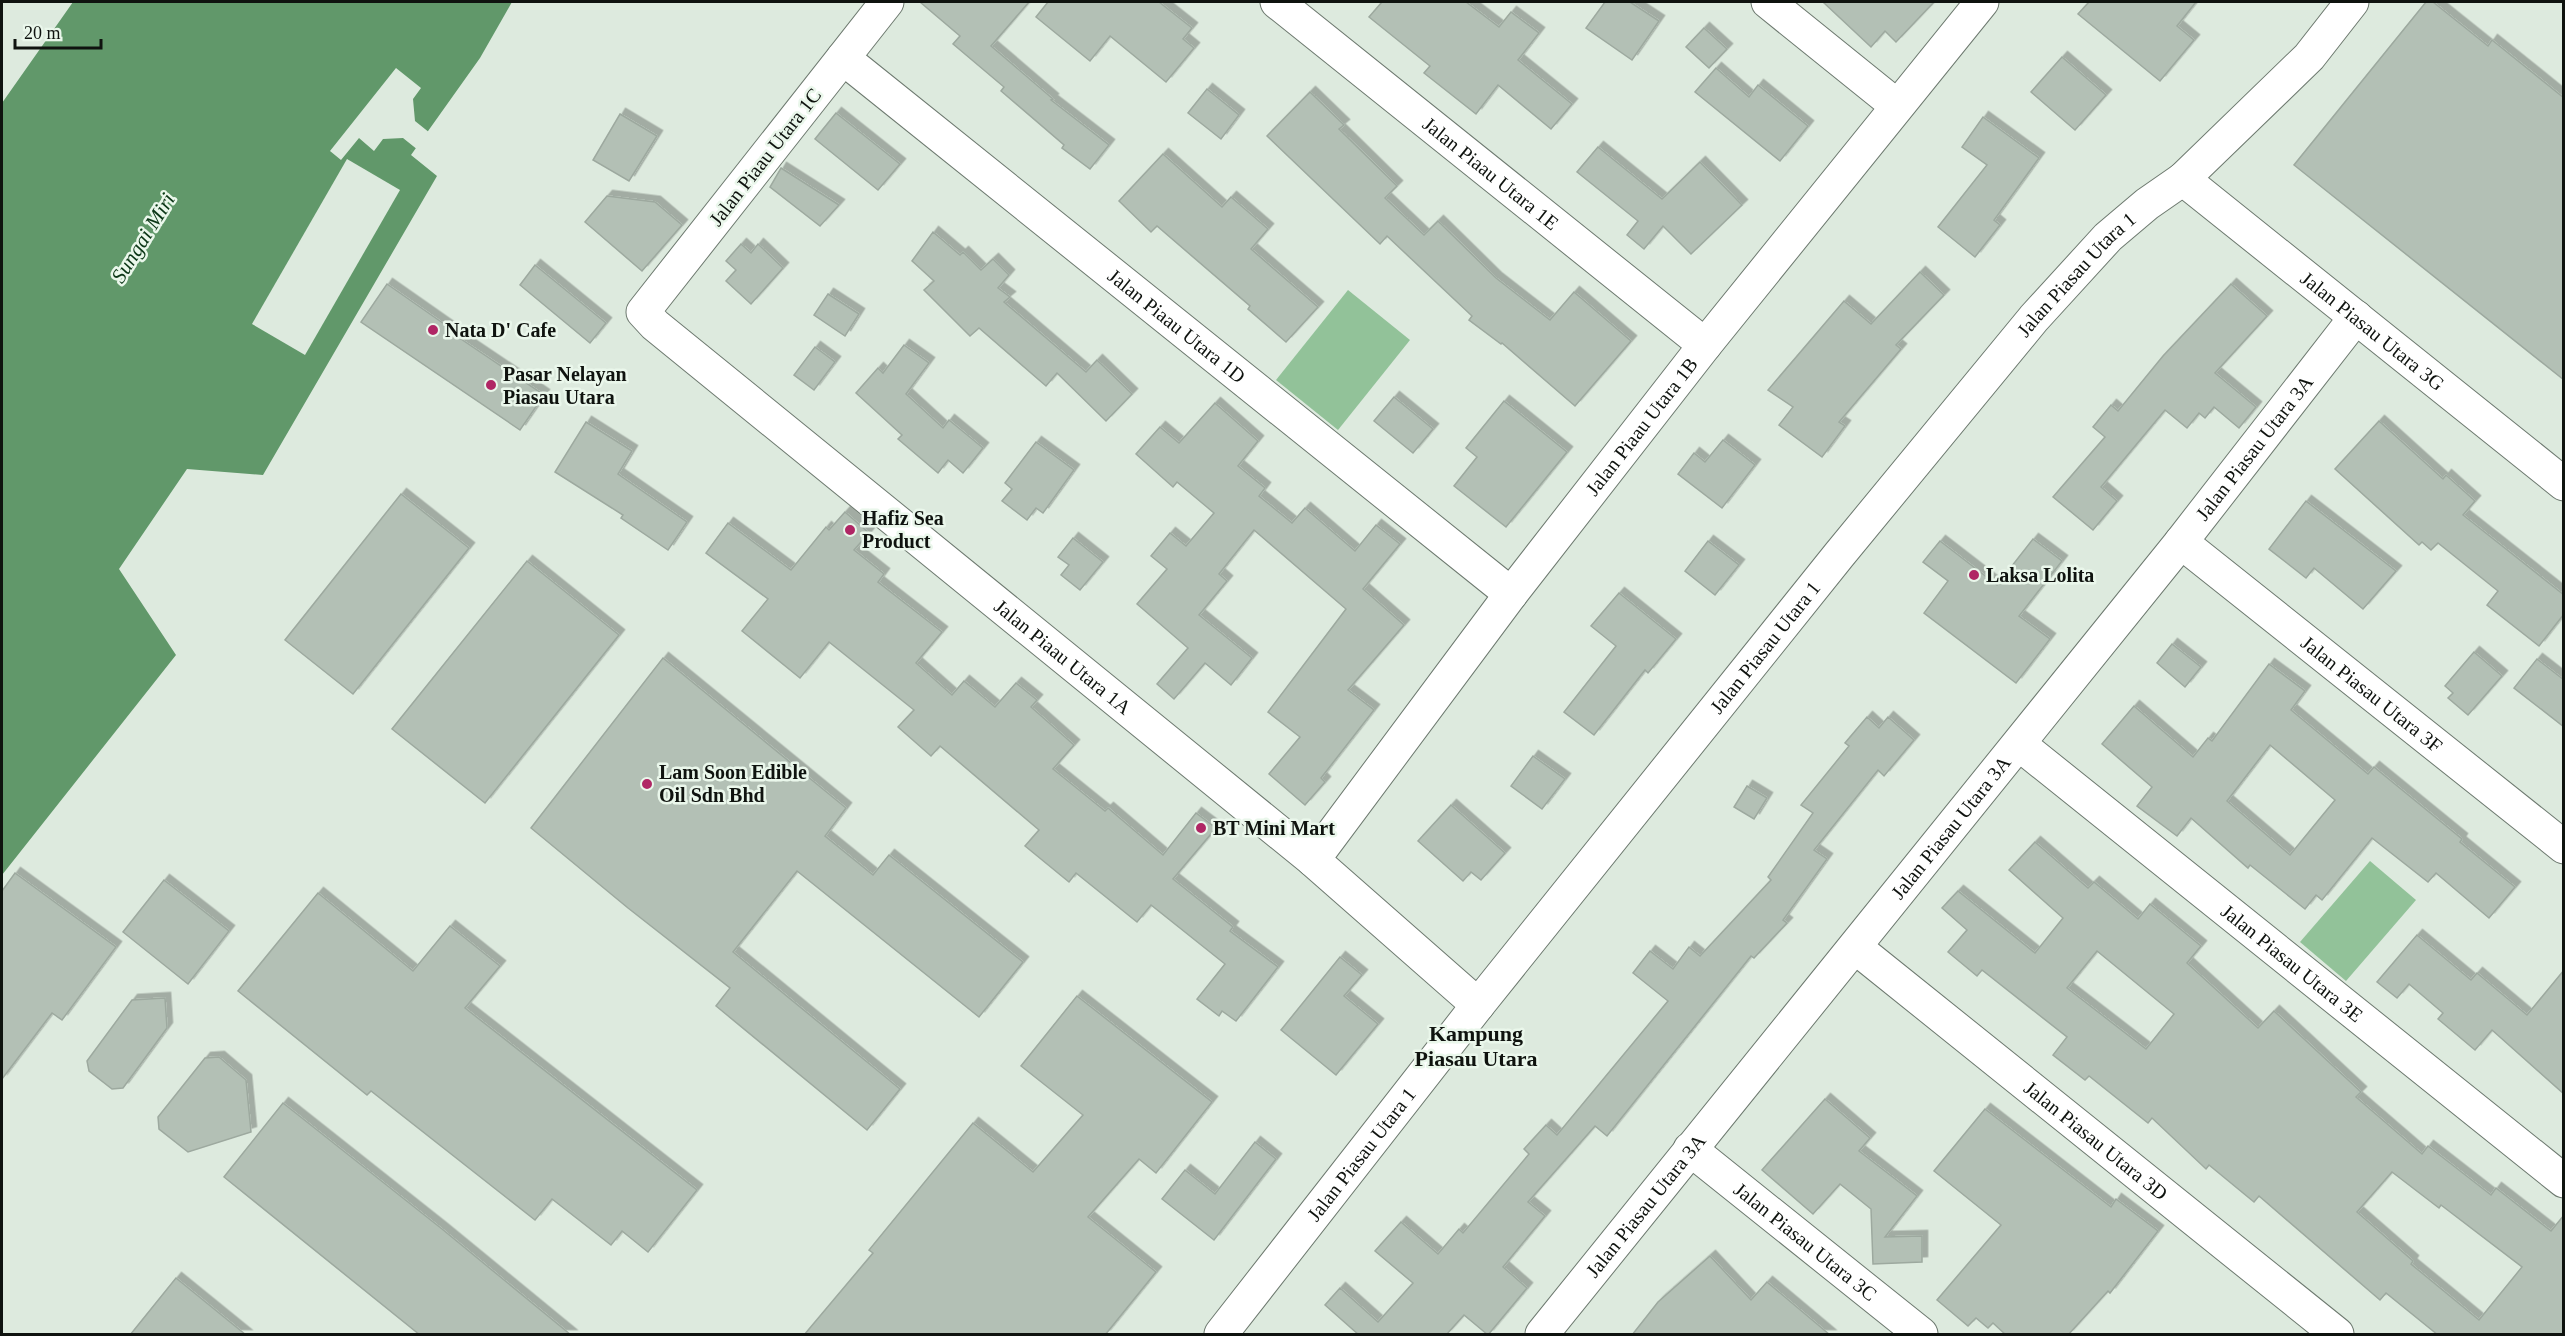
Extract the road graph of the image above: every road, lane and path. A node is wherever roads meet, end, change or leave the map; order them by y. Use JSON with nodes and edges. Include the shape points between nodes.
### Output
{"nodes":[{"id":1,"x":887,"y":2,"type":"edge"},
{"id":2,"x":1277,"y":2,"type":"edge"},
{"id":3,"x":1768,"y":2,"type":"edge"},
{"id":4,"x":1982,"y":2,"type":"edge"},
{"id":5,"x":2352,"y":2,"type":"edge"},
{"id":6,"x":843,"y":58,"type":"junction"},
{"id":7,"x":1897,"y":106,"type":"junction"},
{"id":8,"x":2183,"y":179,"type":"junction"},
{"id":9,"x":643,"y":312,"type":"joint"},
{"id":10,"x":2356,"y":317,"type":"junction"},
{"id":11,"x":1705,"y":345,"type":"junction"},
{"id":12,"x":2564,"y":484,"type":"edge"},
{"id":13,"x":2181,"y":542,"type":"junction"},
{"id":14,"x":1510,"y":594,"type":"junction"},
{"id":15,"x":2019,"y":744,"type":"junction"},
{"id":16,"x":2564,"y":846,"type":"edge"},
{"id":17,"x":1313,"y":860,"type":"junction"},
{"id":18,"x":1855,"y":946,"type":"junction"},
{"id":19,"x":1478,"y":1005,"type":"junction"},
{"id":20,"x":1690,"y":1149,"type":"junction"},
{"id":21,"x":2564,"y":1181,"type":"edge"},
{"id":22,"x":1221,"y":1335,"type":"edge"},
{"id":23,"x":1542,"y":1335,"type":"edge"},
{"id":24,"x":1921,"y":1335,"type":"edge"},
{"id":25,"x":2337,"y":1335,"type":"edge"}],
"edges":[{"from":1,"to":6,"type":"street","name":"Jalan Piaau Utara 1C"},
{"from":2,"to":11,"type":"street","name":"Jalan Piaau Utara 1E"},
{"from":3,"to":7,"type":"street"},
{"from":4,"to":7,"type":"street","name":"Jalan Piaau Utara 1B"},
{"from":5,"to":8,"type":"street","name":"Jalan Piasau Utara 1","via":[[2308,57]]},
{"from":6,"to":9,"type":"street","name":"Jalan Piaau Utara 1C"},
{"from":6,"to":14,"type":"street","name":"Jalan Piaau Utara 1D"},
{"from":7,"to":11,"type":"street","name":"Jalan Piaau Utara 1B"},
{"from":8,"to":10,"type":"street","name":"Jalan Piasau Utara 3G"},
{"from":8,"to":19,"type":"street","name":"Jalan Piasau Utara 1","via":[[2108,237],[2034,318]]},
{"from":9,"to":17,"type":"street","name":"Jalan Piaau Utara 1A"},
{"from":10,"to":12,"type":"street","name":"Jalan Piasau Utara 3G"},
{"from":10,"to":13,"type":"street","name":"Jalan Piasau Utara 3A"},
{"from":11,"to":14,"type":"street","name":"Jalan Piaau Utara 1B"},
{"from":13,"to":15,"type":"street","name":"Jalan Piasau Utara 3A"},
{"from":13,"to":16,"type":"street","name":"Jalan Piasau Utara 3F"},
{"from":14,"to":17,"type":"street","name":"Jalan Piaau Utara 1B"},
{"from":15,"to":18,"type":"street","name":"Jalan Piasau Utara 3A"},
{"from":15,"to":21,"type":"street","name":"Jalan Piasau Utara 3E"},
{"from":17,"to":19,"type":"street","name":"Jalan Piaau Utara 1A"},
{"from":18,"to":20,"type":"street","name":"Jalan Piasau Utara 3A"},
{"from":18,"to":25,"type":"street","name":"Jalan Piasau Utara 3D"},
{"from":19,"to":22,"type":"street","name":"Jalan Piasau Utara 1"},
{"from":20,"to":23,"type":"street","name":"Jalan Piasau Utara 3A"},
{"from":20,"to":24,"type":"street","name":"Jalan Piasau Utara 3C"}]}
